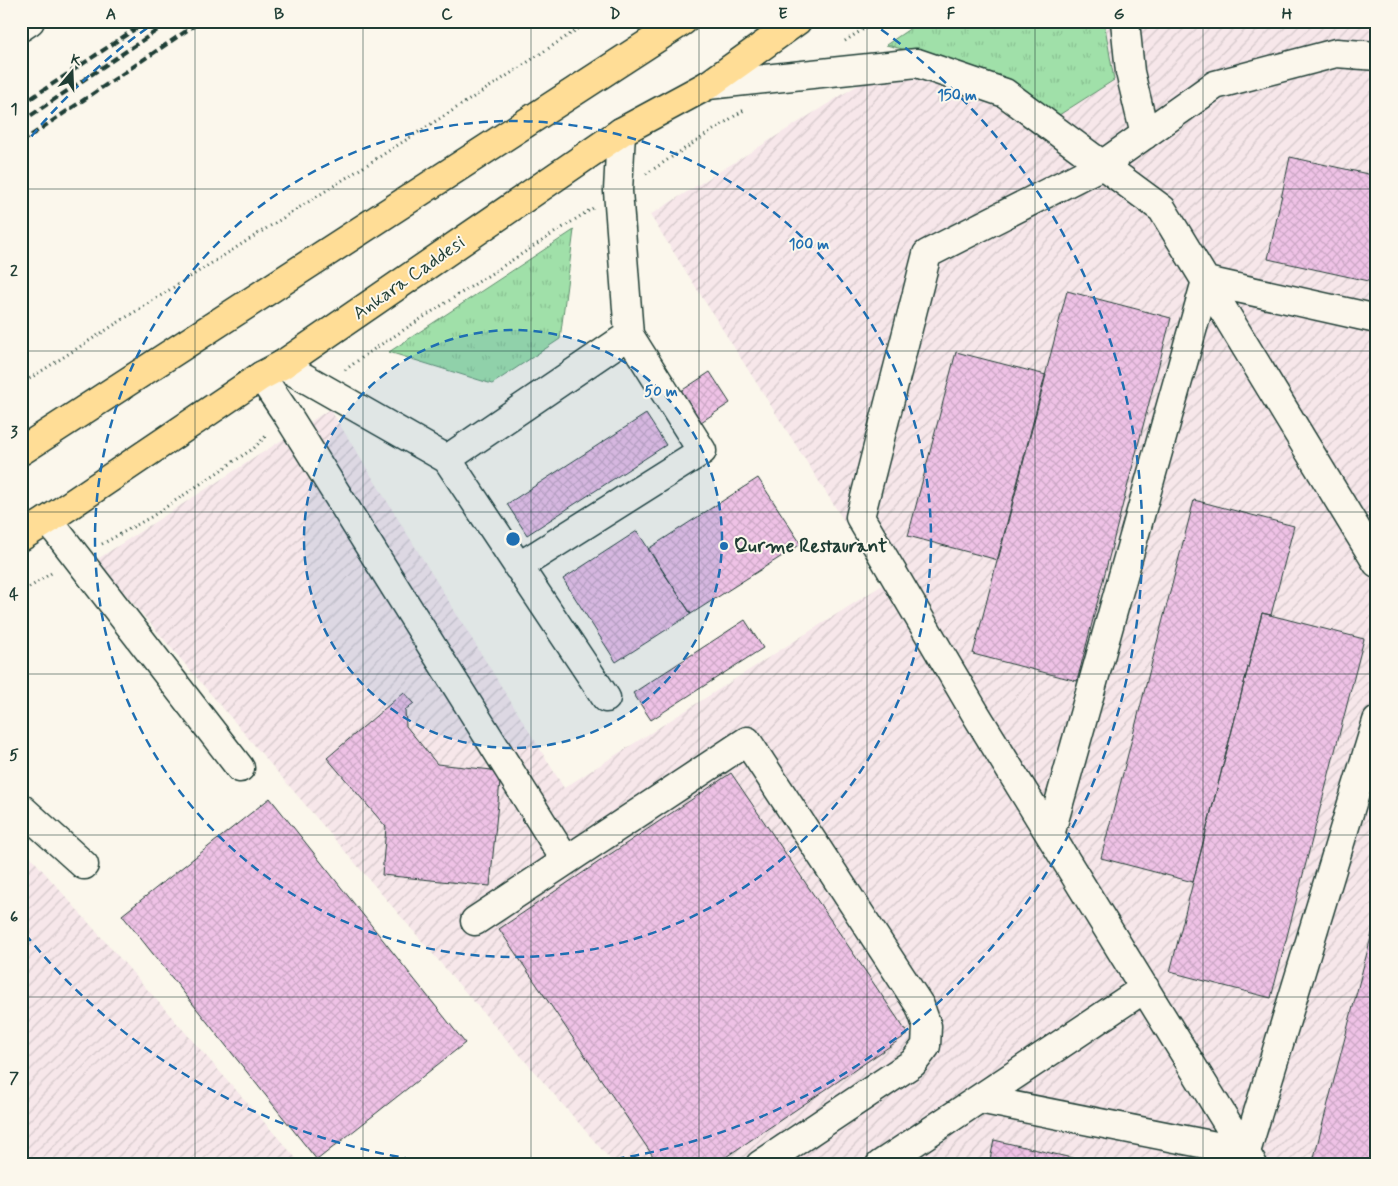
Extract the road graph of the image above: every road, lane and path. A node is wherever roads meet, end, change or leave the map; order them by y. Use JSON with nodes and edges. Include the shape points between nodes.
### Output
{"nodes":[{"id":1,"x":30,"y":21,"type":"edge"},
{"id":2,"x":590,"y":21,"type":"edge"},
{"id":3,"x":683,"y":21,"type":"edge"},
{"id":4,"x":797,"y":21,"type":"edge"},
{"id":5,"x":876,"y":21,"type":"edge"},
{"id":6,"x":1125,"y":21,"type":"edge"},
{"id":7,"x":21,"y":27,"type":"edge"},
{"id":8,"x":838,"y":46,"type":"dead end"},
{"id":9,"x":1377,"y":56,"type":"edge"},
{"id":10,"x":708,"y":85,"type":"junction"},
{"id":11,"x":746,"y":108,"type":"dead end"},
{"id":12,"x":621,"y":132,"type":"junction"},
{"id":13,"x":1145,"y":135,"type":"junction"},
{"id":14,"x":1102,"y":165,"type":"junction"},
{"id":15,"x":618,"y":191,"type":"junction"},
{"id":16,"x":1206,"y":281,"type":"junction"},
{"id":17,"x":1377,"y":319,"type":"edge"},
{"id":18,"x":629,"y":335,"type":"junction"},
{"id":19,"x":271,"y":370,"type":"junction"},
{"id":20,"x":21,"y":384,"type":"edge"},
{"id":21,"x":322,"y":388,"type":"junction"},
{"id":22,"x":288,"y":416,"type":"junction"},
{"id":23,"x":21,"y":451,"type":"edge"},
{"id":24,"x":447,"y":459,"type":"junction"},
{"id":25,"x":48,"y":520,"type":"junction"},
{"id":26,"x":21,"y":537,"type":"edge"},
{"id":27,"x":77,"y":558,"type":"junction"},
{"id":28,"x":1377,"y":563,"type":"edge"},
{"id":29,"x":518,"y":567,"type":"junction"},
{"id":30,"x":21,"y":593,"type":"edge"},
{"id":31,"x":606,"y":698,"type":"dead end"},
{"id":32,"x":1377,"y":721,"type":"edge"},
{"id":33,"x":240,"y":768,"type":"dead end"},
{"id":34,"x":21,"y":808,"type":"edge"},
{"id":35,"x":1050,"y":835,"type":"junction"},
{"id":36,"x":566,"y":861,"type":"junction"},
{"id":37,"x":84,"y":865,"type":"dead end"},
{"id":38,"x":475,"y":921,"type":"dead end"},
{"id":39,"x":1145,"y":988,"type":"junction"},
{"id":40,"x":979,"y":1099,"type":"junction"},
{"id":41,"x":1250,"y":1158,"type":"edge"},
{"id":42,"x":760,"y":1165,"type":"edge"},
{"id":43,"x":880,"y":1165,"type":"edge"}],
"edges":[{"from":1,"to":7,"type":"street"},
{"from":2,"to":20,"type":"path"},
{"from":3,"to":23,"type":"highway"},
{"from":4,"to":10,"type":"highway","name":"Ankara Caddesi"},
{"from":5,"to":8,"type":"path"},
{"from":6,"to":13,"type":"street","via":[[1130,72]]},
{"from":9,"to":13,"type":"street","via":[[1336,53],[1216,85]]},
{"from":10,"to":12,"type":"highway","name":"Ankara Caddesi"},
{"from":10,"to":14,"type":"street","via":[[917,63],[1005,94]]},
{"from":11,"to":15,"type":"path"},
{"from":12,"to":15,"type":"street"},
{"from":12,"to":19,"type":"highway","name":"Ankara Caddesi"},
{"from":13,"to":14,"type":"street"},
{"from":14,"to":16,"type":"street","via":[[1162,210]]},
{"from":14,"to":35,"type":"street","via":[[928,254],[860,517]]},
{"from":15,"to":18,"type":"street"},
{"from":15,"to":21,"type":"path","via":[[372,351]]},
{"from":16,"to":17,"type":"street"},
{"from":16,"to":28,"type":"street"},
{"from":16,"to":35,"type":"street"},
{"from":18,"to":24,"type":"street"},
{"from":18,"to":29,"type":"street","via":[[702,451]]},
{"from":19,"to":21,"type":"street"},
{"from":19,"to":22,"type":"street"},
{"from":19,"to":25,"type":"highway","name":"Ankara Caddesi"},
{"from":21,"to":24,"type":"street"},
{"from":22,"to":27,"type":"path","via":[[254,448],[151,517]]},
{"from":22,"to":36,"type":"street"},
{"from":24,"to":29,"type":"street"},
{"from":25,"to":26,"type":"highway","name":"Ankara Caddesi"},
{"from":25,"to":27,"type":"street"},
{"from":27,"to":30,"type":"path"},
{"from":27,"to":33,"type":"street"},
{"from":29,"to":31,"type":"street"},
{"from":32,"to":41,"type":"street"},
{"from":34,"to":37,"type":"street"},
{"from":35,"to":39,"type":"street"},
{"from":36,"to":38,"type":"street"},
{"from":36,"to":42,"type":"street","via":[[747,741],[920,1006],[927,1026],[926,1046],[913,1063]]},
{"from":39,"to":40,"type":"street"},
{"from":39,"to":41,"type":"street"},
{"from":40,"to":41,"type":"street"},
{"from":40,"to":43,"type":"street"}]}
